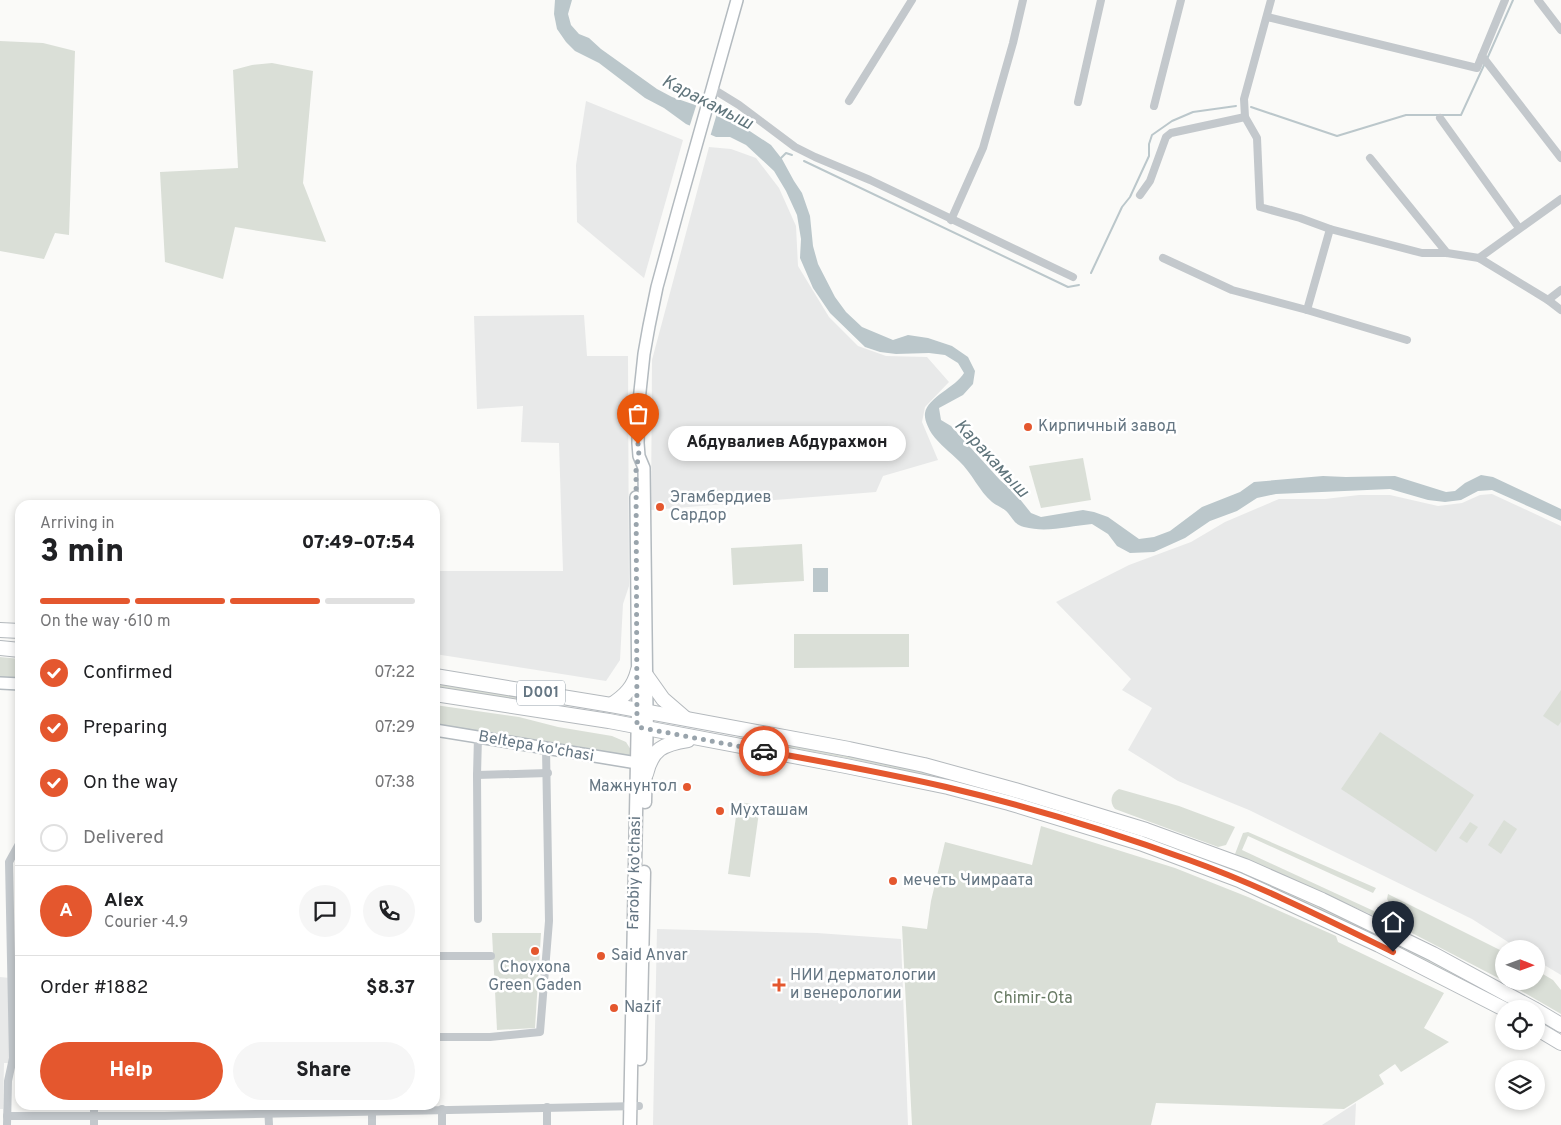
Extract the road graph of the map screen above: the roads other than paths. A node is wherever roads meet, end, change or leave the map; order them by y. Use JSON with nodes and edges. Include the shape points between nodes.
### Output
{"nodes":[{"id":1,"x":737,"y":0,"type":"edge"},
{"id":2,"x":912,"y":0,"type":"edge"},
{"id":3,"x":1023,"y":0,"type":"edge"},
{"id":4,"x":1101,"y":0,"type":"edge"},
{"id":5,"x":1182,"y":0,"type":"edge"},
{"id":6,"x":1271,"y":0,"type":"edge"},
{"id":7,"x":1505,"y":0,"type":"edge"},
{"id":8,"x":1538,"y":0,"type":"edge"},
{"id":9,"x":1267,"y":17,"type":"junction"},
{"id":10,"x":1561,"y":30,"type":"edge"},
{"id":11,"x":1482,"y":56,"type":"junction"},
{"id":12,"x":713,"y":90,"type":"junction"},
{"id":13,"x":849,"y":101,"type":"dead end"},
{"id":14,"x":1078,"y":102,"type":"dead end"},
{"id":15,"x":1154,"y":106,"type":"dead end"},
{"id":16,"x":1246,"y":117,"type":"junction"},
{"id":17,"x":1440,"y":118,"type":"dead end"},
{"id":18,"x":1370,"y":158,"type":"dead end"},
{"id":19,"x":1561,"y":158,"type":"edge"},
{"id":20,"x":1140,"y":195,"type":"dead end"},
{"id":21,"x":1561,"y":199,"type":"edge"},
{"id":22,"x":951,"y":220,"type":"junction"},
{"id":23,"x":1519,"y":228,"type":"junction"},
{"id":24,"x":1330,"y":229,"type":"junction"},
{"id":25,"x":1447,"y":253,"type":"junction"},
{"id":26,"x":1163,"y":258,"type":"dead end"},
{"id":27,"x":1480,"y":258,"type":"junction"},
{"id":28,"x":1073,"y":277,"type":"dead end"},
{"id":29,"x":1561,"y":290,"type":"edge"},
{"id":30,"x":1548,"y":300,"type":"junction"},
{"id":31,"x":1306,"y":310,"type":"junction"},
{"id":32,"x":1561,"y":310,"type":"edge"},
{"id":33,"x":1407,"y":340,"type":"dead end"},
{"id":34,"x":0,"y":630,"type":"edge"},
{"id":35,"x":15,"y":632,"type":"edge"},
{"id":36,"x":0,"y":648,"type":"edge"},
{"id":37,"x":15,"y":650,"type":"edge"},
{"id":38,"x":642,"y":673,"type":"junction"},
{"id":39,"x":440,"y":677,"type":"edge"},
{"id":40,"x":0,"y":683,"type":"edge"},
{"id":41,"x":15,"y":684,"type":"edge"},
{"id":42,"x":440,"y":695,"type":"edge"},
{"id":43,"x":611,"y":705,"type":"junction"},
{"id":44,"x":642,"y":711,"type":"junction"},
{"id":45,"x":688,"y":720,"type":"junction"},
{"id":46,"x":642,"y":728,"type":"junction"},
{"id":47,"x":440,"y":731,"type":"edge"},
{"id":48,"x":478,"y":737,"type":"junction"},
{"id":49,"x":698,"y":739,"type":"junction"},
{"id":50,"x":546,"y":749,"type":"junction"},
{"id":51,"x":642,"y":769,"type":"junction"},
{"id":52,"x":548,"y":773,"type":"junction"},
{"id":53,"x":477,"y":775,"type":"junction"},
{"id":54,"x":15,"y":850,"type":"edge"},
{"id":55,"x":11,"y":856,"type":"junction"},
{"id":56,"x":15,"y":856,"type":"edge"},
{"id":57,"x":1245,"y":866,"type":"junction"},
{"id":58,"x":1239,"y":880,"type":"junction"},
{"id":59,"x":478,"y":919,"type":"dead end"},
{"id":60,"x":440,"y":956,"type":"edge"},
{"id":61,"x":490,"y":956,"type":"dead end"},
{"id":62,"x":1517,"y":1000,"type":"edge"},
{"id":63,"x":1495,"y":1004,"type":"edge"},
{"id":64,"x":1545,"y":1016,"type":"edge"},
{"id":65,"x":1561,"y":1025,"type":"edge"},
{"id":66,"x":1545,"y":1033,"type":"edge"},
{"id":67,"x":440,"y":1037,"type":"edge"},
{"id":68,"x":1561,"y":1043,"type":"edge"},
{"id":69,"x":634,"y":1106,"type":"junction"},
{"id":70,"x":547,"y":1107,"type":"junction"},
{"id":71,"x":442,"y":1109,"type":"joint"},
{"id":72,"x":94,"y":1110,"type":"edge"},
{"id":73,"x":193,"y":1110,"type":"edge"},
{"id":74,"x":268,"y":1110,"type":"edge"},
{"id":75,"x":407,"y":1110,"type":"edge"},
{"id":76,"x":372,"y":1111,"type":"junction"},
{"id":77,"x":268,"y":1114,"type":"junction"},
{"id":78,"x":193,"y":1115,"type":"junction"},
{"id":79,"x":7,"y":1116,"type":"junction"},
{"id":80,"x":94,"y":1116,"type":"junction"},
{"id":81,"x":164,"y":1116,"type":"junction"},
{"id":82,"x":7,"y":1125,"type":"edge"},
{"id":83,"x":94,"y":1125,"type":"edge"},
{"id":84,"x":164,"y":1125,"type":"edge"},
{"id":85,"x":268,"y":1125,"type":"edge"},
{"id":86,"x":372,"y":1125,"type":"edge"},
{"id":87,"x":442,"y":1125,"type":"edge"},
{"id":88,"x":547,"y":1125,"type":"edge"},
{"id":89,"x":630,"y":1125,"type":"edge"},
{"id":90,"x":638,"y":1125,"type":"edge"}],
"edges":[{"from":1,"to":12,"type":"main road"},
{"from":2,"to":13,"type":"street"},
{"from":3,"to":22,"type":"street","via":[[983,148]]},
{"from":4,"to":14,"type":"street"},
{"from":5,"to":15,"type":"street"},
{"from":6,"to":9,"type":"street"},
{"from":7,"to":11,"type":"street"},
{"from":8,"to":10,"type":"street"},
{"from":9,"to":11,"type":"street","via":[[1477,68]]},
{"from":9,"to":16,"type":"street","via":[[1244,99]]},
{"from":11,"to":19,"type":"street"},
{"from":12,"to":22,"type":"street","via":[[795,147]]},
{"from":12,"to":38,"type":"main road","via":[[657,287],[644,354],[639,401],[639,456],[644,468]]},
{"from":16,"to":20,"type":"street","via":[[1166,136],[1150,181]]},
{"from":16,"to":24,"type":"street","via":[[1257,138],[1260,207]]},
{"from":17,"to":23,"type":"street"},
{"from":18,"to":25,"type":"street"},
{"from":21,"to":23,"type":"street"},
{"from":22,"to":28,"type":"street"},
{"from":23,"to":27,"type":"street"},
{"from":24,"to":25,"type":"street","via":[[1422,253]]},
{"from":24,"to":31,"type":"street"},
{"from":25,"to":27,"type":"street"},
{"from":26,"to":31,"type":"street","via":[[1232,290]]},
{"from":27,"to":30,"type":"street"},
{"from":29,"to":30,"type":"street"},
{"from":30,"to":32,"type":"street"},
{"from":31,"to":33,"type":"street"},
{"from":34,"to":35,"type":"highway"},
{"from":36,"to":37,"type":"highway"},
{"from":38,"to":43,"type":"highway","via":[[630,689]]},
{"from":38,"to":44,"type":"main road"},
{"from":38,"to":45,"type":"highway","via":[[663,699]]},
{"from":39,"to":43,"type":"highway","number":"D001"},
{"from":40,"to":41,"type":"main road"},
{"from":42,"to":46,"type":"highway","number":"D001"},
{"from":43,"to":44,"type":"highway","number":"D001"},
{"from":44,"to":45,"type":"highway","number":"D001"},
{"from":44,"to":46,"type":"main road","name":"Farobiy ko'chasi"},
{"from":45,"to":57,"type":"highway","number":"D001","via":[[954,772],[1146,830]]},
{"from":46,"to":49,"type":"highway","number":"D001"},
{"from":46,"to":51,"type":"main road","name":"Farobiy ko'chasi"},
{"from":47,"to":48,"type":"main road","name":"Beltepa ko'chasi"},
{"from":48,"to":50,"type":"main road","name":"Beltepa ko'chasi"},
{"from":48,"to":53,"type":"street"},
{"from":49,"to":51,"type":"highway","via":[[674,742],[660,748]]},
{"from":49,"to":58,"type":"highway","number":"D001","via":[[855,767],[978,795],[1140,843]]},
{"from":50,"to":51,"type":"main road","name":"Beltepa ko'chasi"},
{"from":50,"to":52,"type":"street"},
{"from":51,"to":69,"type":"main road","name":"Farobiy ko'chasi"},
{"from":52,"to":53,"type":"street"},
{"from":52,"to":67,"type":"street","via":[[549,921],[540,1032]]},
{"from":53,"to":59,"type":"street"},
{"from":54,"to":55,"type":"street"},
{"from":55,"to":56,"type":"street"},
{"from":55,"to":79,"type":"street","via":[[13,1058],[8,1081]]},
{"from":57,"to":58,"type":"highway"},
{"from":57,"to":62,"type":"highway","number":"D001","via":[[1433,954]]},
{"from":58,"to":63,"type":"highway","number":"D001","via":[[1379,945]]},
{"from":60,"to":61,"type":"street"},
{"from":64,"to":65,"type":"highway","number":"D001"},
{"from":66,"to":68,"type":"highway"},
{"from":69,"to":70,"type":"street"},
{"from":69,"to":89,"type":"main road","name":"Farobiy ko'chasi"},
{"from":69,"to":90,"type":"main road","name":"Farobiy ko'chasi"},
{"from":70,"to":71,"type":"street"},
{"from":70,"to":88,"type":"street"},
{"from":71,"to":87,"type":"street"},
{"from":72,"to":80,"type":"street"},
{"from":73,"to":78,"type":"street"},
{"from":74,"to":77,"type":"street"},
{"from":75,"to":76,"type":"street"},
{"from":76,"to":77,"type":"street"},
{"from":76,"to":86,"type":"street"},
{"from":77,"to":78,"type":"street"},
{"from":77,"to":85,"type":"street"},
{"from":78,"to":81,"type":"street"},
{"from":79,"to":80,"type":"street"},
{"from":79,"to":82,"type":"street"},
{"from":80,"to":81,"type":"street"},
{"from":80,"to":83,"type":"street"},
{"from":81,"to":84,"type":"street"}]}
